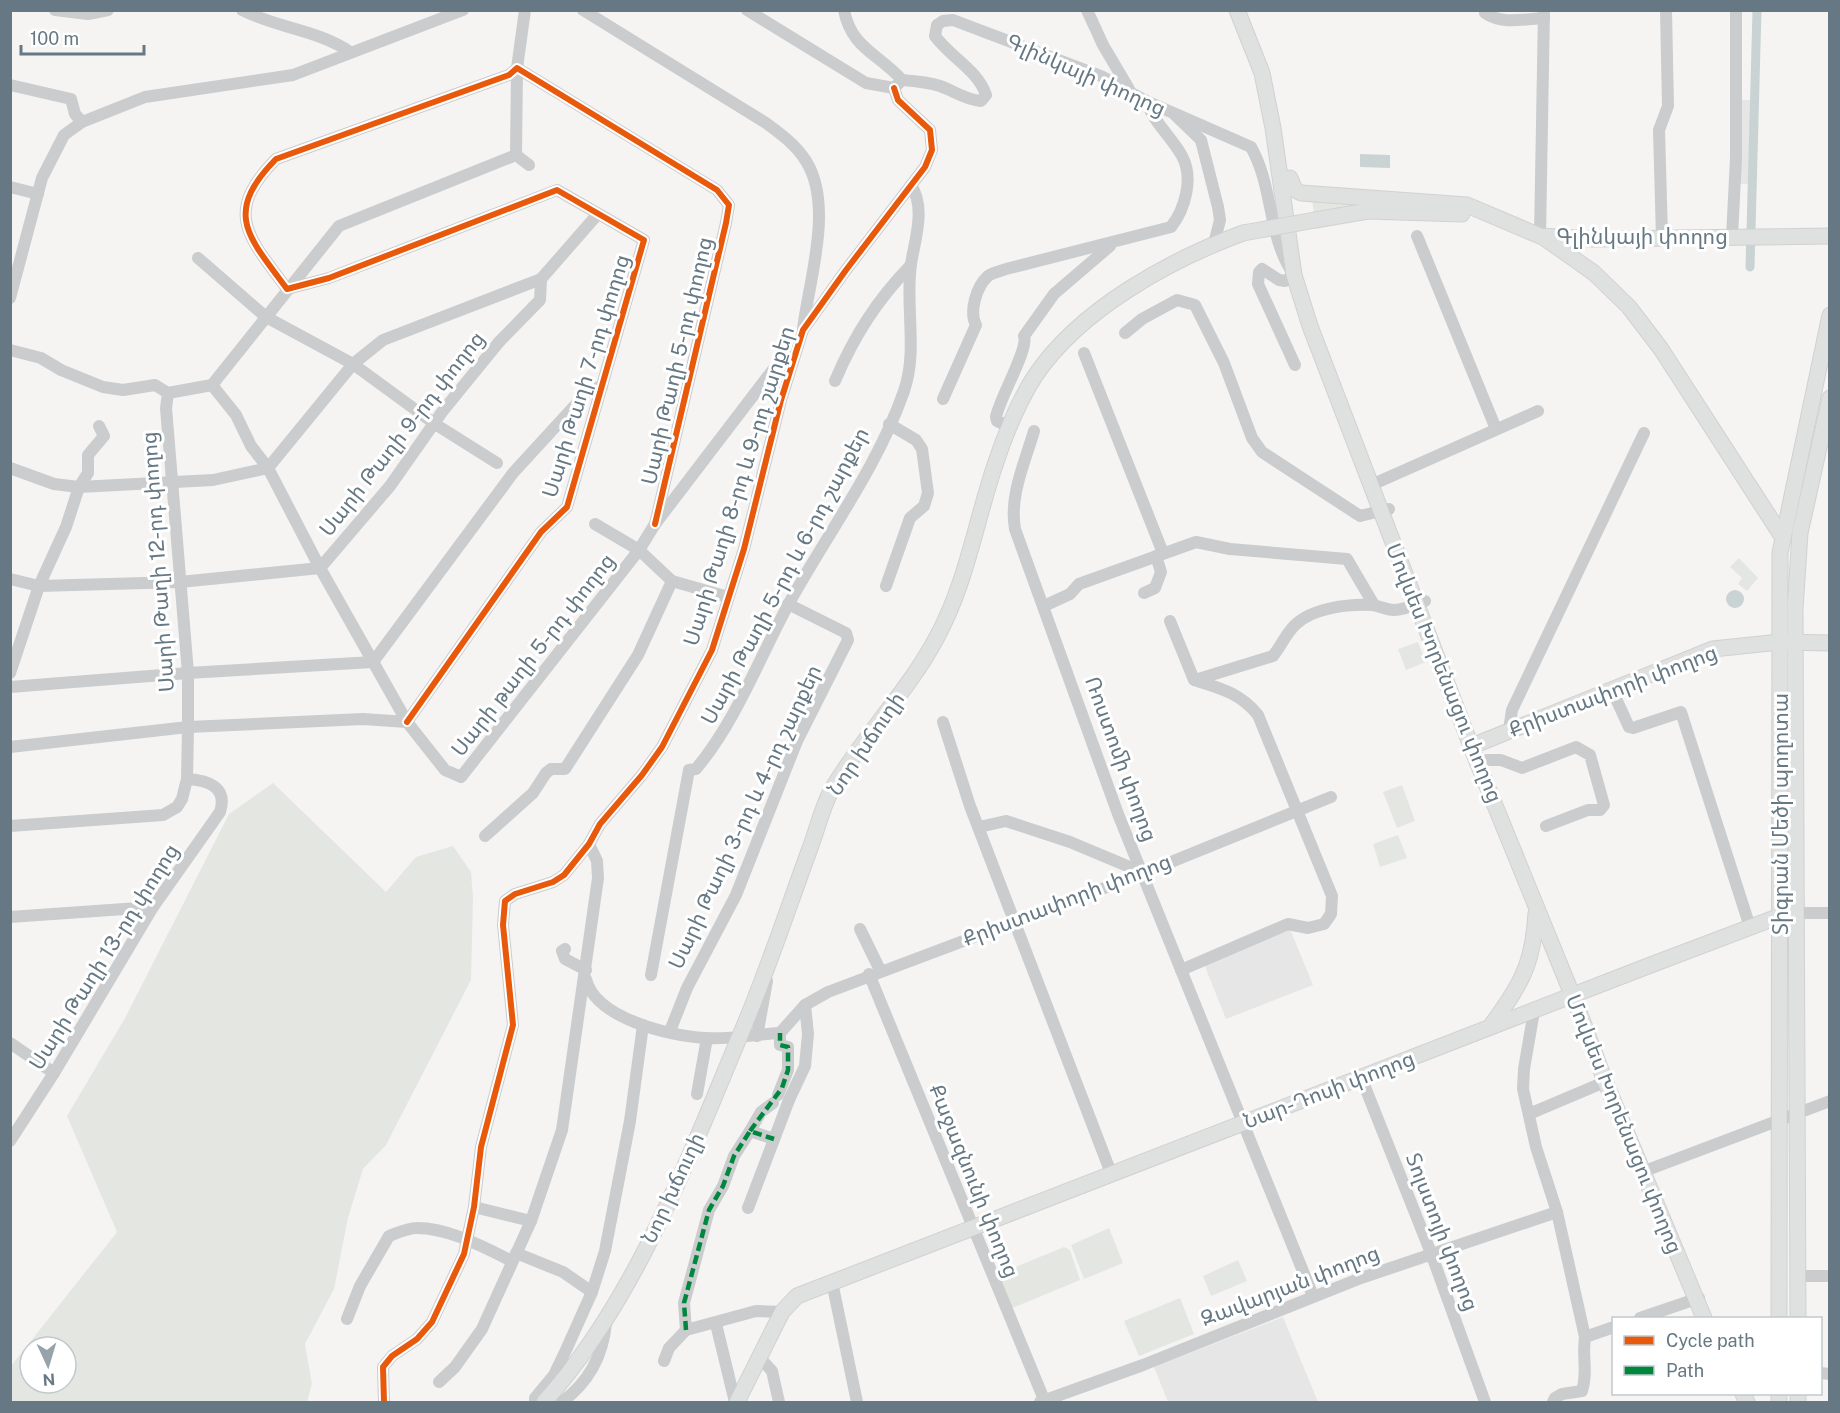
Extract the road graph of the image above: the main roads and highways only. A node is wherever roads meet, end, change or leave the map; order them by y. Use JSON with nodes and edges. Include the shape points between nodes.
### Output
{"nodes":[{"id":1,"x":1238,"y":10,"type":"edge"},
{"id":2,"x":1244,"y":10,"type":"edge"},
{"id":3,"x":1290,"y":178,"type":"junction"},
{"id":4,"x":1282,"y":193,"type":"junction"},
{"id":5,"x":1501,"y":217,"type":"junction"},
{"id":6,"x":1540,"y":236,"type":"junction"},
{"id":7,"x":1830,"y":236,"type":"edge"},
{"id":8,"x":1830,"y":315,"type":"edge"},
{"id":9,"x":1830,"y":398,"type":"edge"},
{"id":10,"x":1384,"y":510,"type":"junction"},
{"id":11,"x":1783,"y":538,"type":"junction"},
{"id":12,"x":1788,"y":642,"type":"junction"},
{"id":13,"x":1830,"y":643,"type":"edge"},
{"id":14,"x":1476,"y":744,"type":"junction"},
{"id":15,"x":1536,"y":908,"type":"junction"},
{"id":16,"x":1788,"y":915,"type":"junction"},
{"id":17,"x":1575,"y":995,"type":"junction"},
{"id":18,"x":1490,"y":1028,"type":"junction"},
{"id":19,"x":1706,"y":1317,"type":"edge"},
{"id":20,"x":1779,"y":1317,"type":"edge"},
{"id":21,"x":1798,"y":1317,"type":"edge"},
{"id":22,"x":544,"y":1402,"type":"edge"},
{"id":23,"x":736,"y":1402,"type":"edge"}],
"edges":[{"from":1,"to":4,"type":"main road","name":"Մովսես Խորենացու փողոց","via":[[1262,73]]},
{"from":2,"to":3,"type":"main road","name":"Մովսես Խորենացու փողոց","via":[[1270,80]]},
{"from":3,"to":4,"type":"main road","name":"Մովսես Խորենացու փողոց"},
{"from":3,"to":5,"type":"main road","name":"Գլինկայի փողոց","via":[[1295,190],[1301,193],[1467,204]]},
{"from":4,"to":10,"type":"main road","name":"Մովսես Խորենացու փողոց","via":[[1318,325],[1378,482]]},
{"from":4,"to":10,"type":"main road","name":"Մովսես Խորենացու փողոց","via":[[1294,275],[1310,326]]},
{"from":5,"to":6,"type":"main road","name":"Գլինկայի փողոց"},
{"from":5,"to":22,"type":"main road","name":"Նոր խճուղի","bridge":true,"via":[[1368,211],[1243,233],[1163,268],[1114,299],[1070,337],[1035,377],[995,465],[956,596],[926,656],[831,792],[745,1037],[677,1180],[606,1323]]},
{"from":6,"to":7,"type":"main road","name":"Գլինկայի փողոց"},
{"from":6,"to":11,"type":"main road","via":[[1594,273],[1629,307],[1661,349]]},
{"from":8,"to":11,"type":"main road","name":"Տիգրան Մեծի պողոտա"},
{"from":9,"to":12,"type":"main road","name":"Տիգրան Մեծի պողոտա","via":[[1799,540]]},
{"from":10,"to":14,"type":"main road","name":"Մովսես Խորենացու փողոց"},
{"from":11,"to":12,"type":"main road","name":"Տիգրան Մեծի պողոտա"},
{"from":12,"to":13,"type":"main road","name":"Քրիստափորի փողոց"},
{"from":12,"to":14,"type":"main road","name":"Քրիստափորի փողոց","via":[[1713,649]]},
{"from":12,"to":16,"type":"main road","name":"Տիգրան Մեծի պողոտա"},
{"from":14,"to":15,"type":"main road","name":"Մովսես Խորենացու փողոց"},
{"from":14,"to":17,"type":"main road","name":"Մովսես Խորենացու փողոց","via":[[1487,760]]},
{"from":15,"to":17,"type":"main road","name":"Մովսես Խորենացու փողոց"},
{"from":15,"to":18,"type":"main road","via":[[1527,968]]},
{"from":16,"to":17,"type":"main road","name":"Նար-Դոսի փողոց"},
{"from":16,"to":20,"type":"main road","name":"Տիգրան Մեծի պողոտա","via":[[1780,1119]]},
{"from":16,"to":21,"type":"main road","name":"Տիգրան Մեծի պողոտա","via":[[1798,1112]]},
{"from":17,"to":18,"type":"main road","name":"Նար-Դոսի փողոց"},
{"from":17,"to":19,"type":"main road","name":"Մովսես Խորենացու փողոց","via":[[1606,1081]]},
{"from":18,"to":23,"type":"main road","name":"Նար-Դոսի փողոց","via":[[797,1296],[782,1311]]}]}
